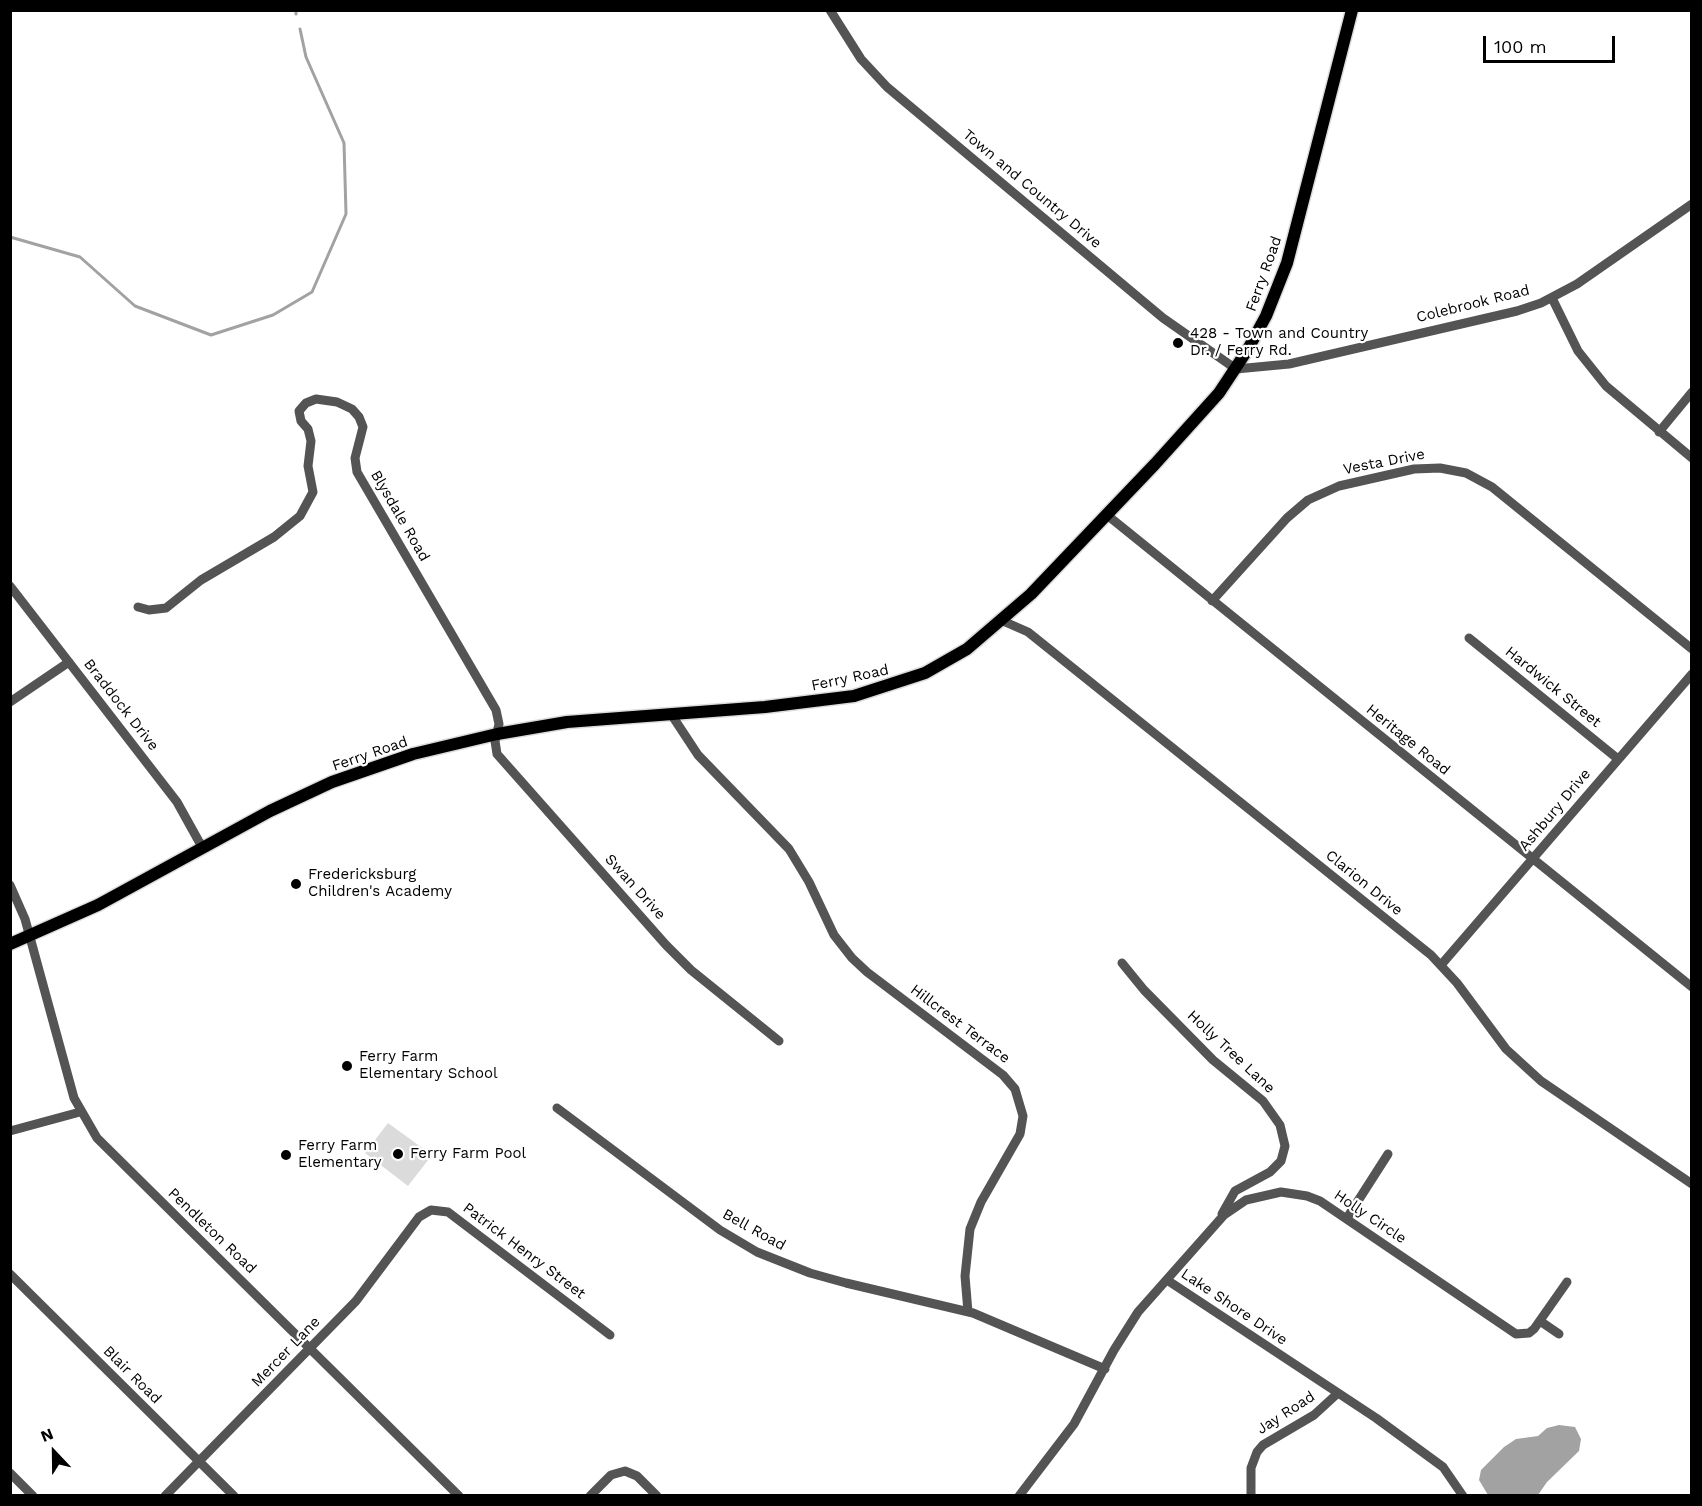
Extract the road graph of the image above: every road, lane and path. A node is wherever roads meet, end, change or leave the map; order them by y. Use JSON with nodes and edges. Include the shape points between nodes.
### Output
{"nodes":[{"id":1,"x":830,"y":10,"type":"edge"},
{"id":2,"x":1352,"y":10,"type":"edge"},
{"id":3,"x":1692,"y":204,"type":"edge"},
{"id":4,"x":1552,"y":298,"type":"junction"},
{"id":5,"x":1236,"y":369,"type":"junction"},
{"id":6,"x":1692,"y":392,"type":"edge"},
{"id":7,"x":1659,"y":432,"type":"junction"},
{"id":8,"x":1692,"y":458,"type":"edge"},
{"id":9,"x":1107,"y":515,"type":"junction"},
{"id":10,"x":10,"y":586,"type":"edge"},
{"id":11,"x":1212,"y":601,"type":"junction"},
{"id":12,"x":138,"y":608,"type":"dead end"},
{"id":13,"x":1003,"y":621,"type":"junction"},
{"id":14,"x":1469,"y":638,"type":"dead end"},
{"id":15,"x":1692,"y":649,"type":"edge"},
{"id":16,"x":69,"y":662,"type":"junction"},
{"id":17,"x":1692,"y":674,"type":"edge"},
{"id":18,"x":10,"y":702,"type":"edge"},
{"id":19,"x":671,"y":714,"type":"junction"},
{"id":20,"x":497,"y":734,"type":"junction"},
{"id":21,"x":1618,"y":759,"type":"junction"},
{"id":22,"x":202,"y":847,"type":"junction"},
{"id":23,"x":1533,"y":860,"type":"junction"},
{"id":24,"x":10,"y":885,"type":"edge"},
{"id":25,"x":30,"y":937,"type":"junction"},
{"id":26,"x":10,"y":944,"type":"edge"},
{"id":27,"x":1122,"y":963,"type":"dead end"},
{"id":28,"x":1441,"y":965,"type":"junction"},
{"id":29,"x":1692,"y":987,"type":"edge"},
{"id":30,"x":779,"y":1041,"type":"dead end"},
{"id":31,"x":557,"y":1108,"type":"dead end"},
{"id":32,"x":80,"y":1112,"type":"junction"},
{"id":33,"x":10,"y":1131,"type":"edge"},
{"id":34,"x":1388,"y":1155,"type":"dead end"},
{"id":35,"x":1692,"y":1184,"type":"edge"},
{"id":36,"x":1347,"y":1218,"type":"junction"},
{"id":37,"x":417,"y":1220,"type":"joint"},
{"id":38,"x":1218,"y":1221,"type":"junction"},
{"id":39,"x":11,"y":1276,"type":"edge"},
{"id":40,"x":1167,"y":1280,"type":"junction"},
{"id":41,"x":1567,"y":1282,"type":"dead end"},
{"id":42,"x":968,"y":1312,"type":"junction"},
{"id":43,"x":1540,"y":1321,"type":"junction"},
{"id":44,"x":1559,"y":1334,"type":"dead end"},
{"id":45,"x":610,"y":1335,"type":"dead end"},
{"id":46,"x":310,"y":1349,"type":"junction"},
{"id":47,"x":1105,"y":1369,"type":"junction"},
{"id":48,"x":1338,"y":1393,"type":"junction"},
{"id":49,"x":199,"y":1461,"type":"junction"},
{"id":50,"x":10,"y":1473,"type":"edge"},
{"id":51,"x":33,"y":1496,"type":"edge"},
{"id":52,"x":165,"y":1496,"type":"edge"},
{"id":53,"x":234,"y":1496,"type":"edge"},
{"id":54,"x":459,"y":1496,"type":"edge"},
{"id":55,"x":590,"y":1496,"type":"edge"},
{"id":56,"x":657,"y":1496,"type":"edge"},
{"id":57,"x":1019,"y":1496,"type":"edge"},
{"id":58,"x":1251,"y":1496,"type":"edge"},
{"id":59,"x":1463,"y":1496,"type":"edge"}],
"edges":[{"from":1,"to":5,"type":"street","name":"Town and Country Drive","via":[[861,59],[886,87],[1163,318]]},
{"from":2,"to":5,"type":"main road","name":"Ferry Road","via":[[1287,263],[1266,316]]},
{"from":3,"to":4,"type":"street","name":"Colebrook Road"},
{"from":4,"to":5,"type":"street","name":"Colebrook Road","via":[[1518,311],[1289,364]]},
{"from":4,"to":7,"type":"street","via":[[1568,335],[1591,369]]},
{"from":5,"to":9,"type":"main road","name":"Ferry Road","via":[[1200,416]]},
{"from":6,"to":7,"type":"street"},
{"from":7,"to":8,"type":"street"},
{"from":9,"to":11,"type":"street","name":"Heritage Road"},
{"from":9,"to":13,"type":"main road","name":"Ferry Road"},
{"from":10,"to":16,"type":"street","name":"Braddock Drive"},
{"from":11,"to":15,"type":"street","name":"Vesta Drive","via":[[1308,500],[1339,486],[1414,469],[1440,468],[1466,473],[1492,487]]},
{"from":11,"to":23,"type":"street","name":"Heritage Road"},
{"from":12,"to":20,"type":"street","name":"Blysdale Road","via":[[158,610],[172,604],[201,580],[269,540],[300,516],[313,492],[308,466],[311,441],[299,411],[310,400],[337,402],[352,409],[361,420],[363,435],[355,458],[357,472],[496,710]]},
{"from":13,"to":19,"type":"main road","name":"Ferry Road","via":[[947,662],[866,694]]},
{"from":13,"to":28,"type":"street","name":"Clarion Drive","via":[[1028,632]]},
{"from":14,"to":21,"type":"street","name":"Hardwick Street"},
{"from":16,"to":18,"type":"street"},
{"from":16,"to":22,"type":"street","name":"Braddock Drive","via":[[177,802]]},
{"from":17,"to":21,"type":"street","name":"Ashbury Drive"},
{"from":19,"to":20,"type":"main road","name":"Ferry Road","via":[[567,722]]},
{"from":19,"to":42,"type":"street","name":"Hillcrest Terrace","via":[[699,755],[789,849],[834,935],[852,958],[1003,1075],[1015,1089],[1023,1116],[1020,1134],[981,1202],[970,1230],[965,1276]]},
{"from":20,"to":22,"type":"main road","name":"Ferry Road","via":[[413,754],[332,782]]},
{"from":20,"to":30,"type":"street","name":"Swan Drive","via":[[495,748],[504,764],[666,945]]},
{"from":21,"to":23,"type":"street","name":"Ashbury Drive"},
{"from":22,"to":25,"type":"main road","name":"Ferry Road","via":[[98,905]]},
{"from":23,"to":28,"type":"street","name":"Ashbury Drive"},
{"from":23,"to":29,"type":"street","name":"Heritage Road"},
{"from":24,"to":25,"type":"street","name":"Pendleton Road"},
{"from":25,"to":26,"type":"main road","name":"Ferry Road"},
{"from":25,"to":32,"type":"street","name":"Pendleton Road"},
{"from":27,"to":38,"type":"street","name":"Holly Tree Lane","via":[[1143,990],[1213,1060],[1263,1101],[1280,1125],[1285,1146],[1281,1161],[1270,1172],[1235,1191]]},
{"from":28,"to":35,"type":"street","name":"Clarion Drive","via":[[1524,1067]]},
{"from":31,"to":42,"type":"street","name":"Bell Road","via":[[720,1230],[757,1252],[826,1277]]},
{"from":32,"to":33,"type":"street"},
{"from":32,"to":46,"type":"street","name":"Pendleton Road","via":[[97,1138]]},
{"from":34,"to":36,"type":"street"},
{"from":36,"to":38,"type":"street","name":"Holly Circle","via":[[1307,1196],[1281,1192],[1246,1200]]},
{"from":36,"to":43,"type":"street","name":"Holly Circle","via":[[1510,1332],[1529,1333]]},
{"from":37,"to":45,"type":"street","name":"Patrick Henry Street","via":[[430,1210],[448,1212]]},
{"from":37,"to":46,"type":"street","name":"Mercer Lane","via":[[381,1272]]},
{"from":38,"to":40,"type":"street","name":"Holly Circle"},
{"from":39,"to":49,"type":"street","name":"Blair Road"},
{"from":40,"to":47,"type":"street","name":"Lake Shore Drive","via":[[1138,1312]]},
{"from":40,"to":48,"type":"street","name":"Lake Shore Drive"},
{"from":41,"to":43,"type":"street"},
{"from":42,"to":47,"type":"street"},
{"from":43,"to":44,"type":"street"},
{"from":46,"to":49,"type":"street","name":"Mercer Lane"},
{"from":46,"to":54,"type":"street","name":"Pendleton Road"},
{"from":47,"to":57,"type":"street","name":"Lake Shore Drive","via":[[1074,1424]]},
{"from":48,"to":58,"type":"street","name":"Jay Road","via":[[1257,1452],[1251,1468]]},
{"from":48,"to":59,"type":"street","name":"Lake Shore Drive","via":[[1443,1467]]},
{"from":49,"to":52,"type":"street","name":"Mercer Lane"},
{"from":49,"to":53,"type":"street","name":"Blair Road"},
{"from":50,"to":51,"type":"street"},
{"from":55,"to":56,"type":"street","via":[[610,1475],[625,1471],[637,1476]]}]}
